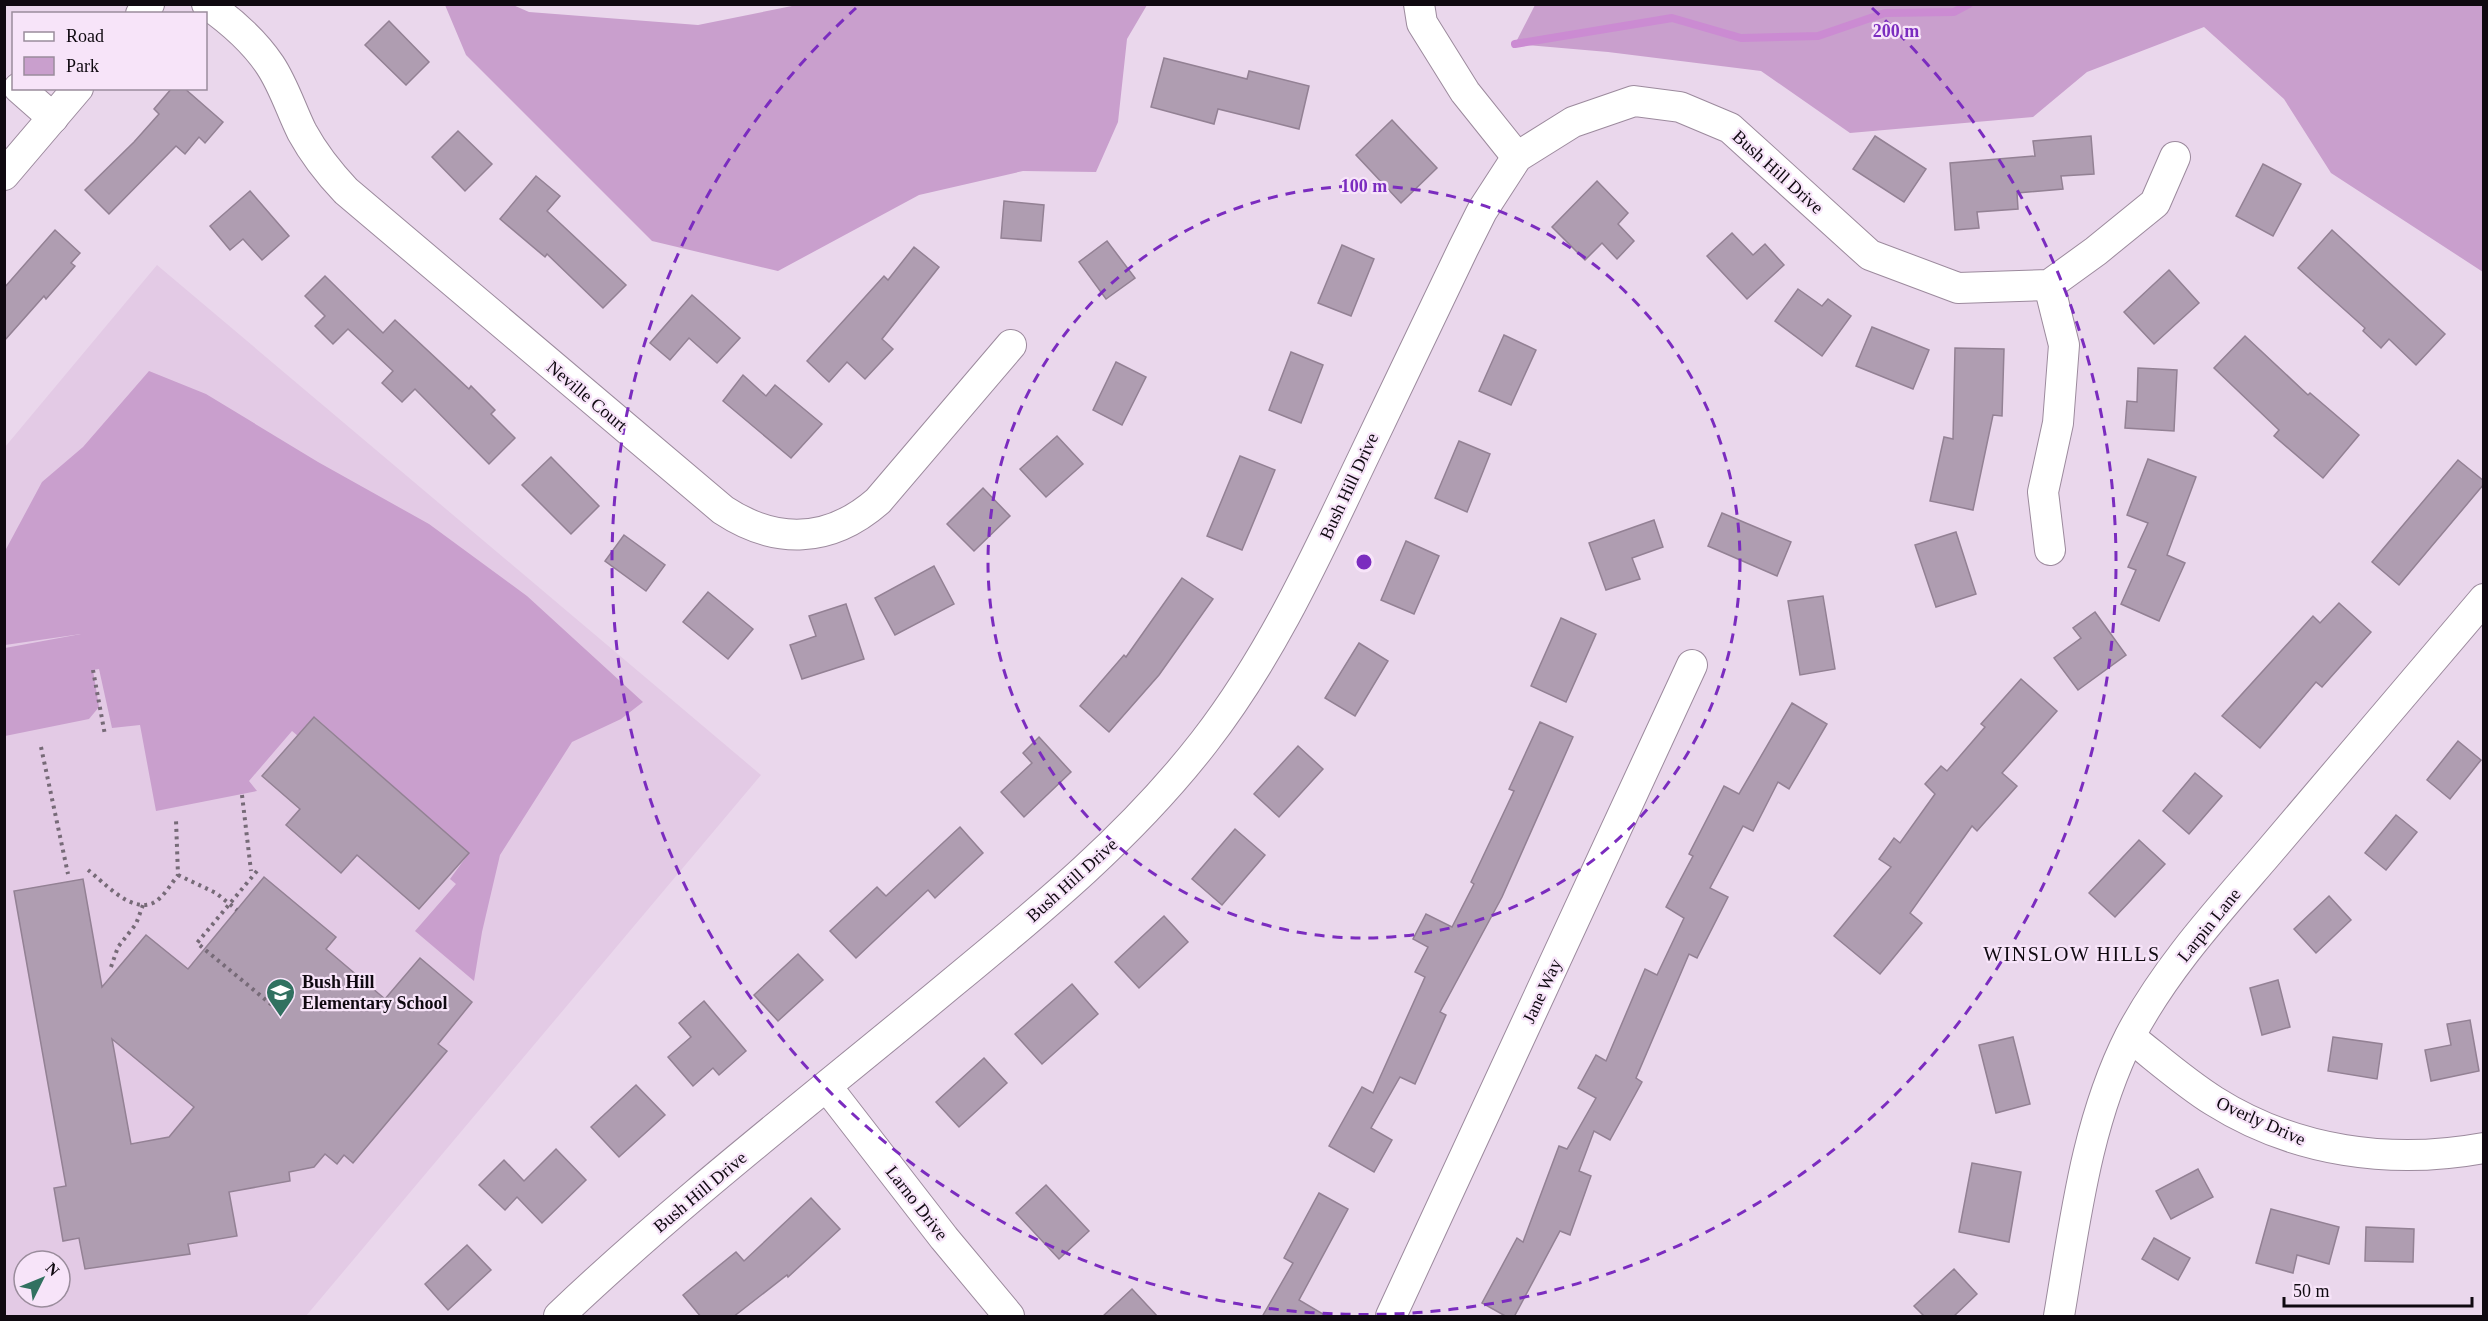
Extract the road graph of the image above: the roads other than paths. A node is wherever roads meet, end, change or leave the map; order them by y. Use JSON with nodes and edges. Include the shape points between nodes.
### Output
{"nodes":[{"id":1,"x":207,"y":4,"type":"edge"},
{"id":2,"x":1419,"y":4,"type":"edge"},
{"id":3,"x":21,"y":90,"type":"edge"},
{"id":4,"x":76,"y":90,"type":"edge"},
{"id":5,"x":53,"y":118,"type":"junction"},
{"id":6,"x":1517,"y":157,"type":"junction"},
{"id":7,"x":2175,"y":157,"type":"dead end"},
{"id":8,"x":4,"y":175,"type":"edge"},
{"id":9,"x":2049,"y":285,"type":"junction"},
{"id":10,"x":1011,"y":345,"type":"dead end"},
{"id":11,"x":2050,"y":550,"type":"dead end"},
{"id":12,"x":2484,"y":598,"type":"edge"},
{"id":13,"x":1692,"y":665,"type":"dead end"},
{"id":14,"x":2130,"y":1037,"type":"junction"},
{"id":15,"x":827,"y":1087,"type":"junction"},
{"id":16,"x":2484,"y":1148,"type":"edge"},
{"id":17,"x":559,"y":1317,"type":"edge"},
{"id":18,"x":1009,"y":1317,"type":"edge"},
{"id":19,"x":1391,"y":1317,"type":"edge"},
{"id":20,"x":2059,"y":1317,"type":"edge"}],
"edges":[{"from":1,"to":10,"type":"street","name":"Neville Court","via":[[270,65],[313,150],[346,191],[723,510],[750,526],[779,534],[806,535],[839,527],[865,512]]},
{"from":2,"to":6,"type":"street","via":[[1422,23],[1459,82]]},
{"from":3,"to":5,"type":"street"},
{"from":4,"to":5,"type":"street"},
{"from":5,"to":8,"type":"street"},
{"from":6,"to":9,"type":"street","name":"Bush Hill Drive","via":[[1573,122],[1634,101],[1680,107],[1730,128],[1870,255],[1958,288]]},
{"from":6,"to":15,"type":"street","name":"Bush Hill Drive","via":[[1482,211],[1296,598],[1246,684],[1203,743],[1096,861]]},
{"from":7,"to":9,"type":"street","via":[[2155,203]]},
{"from":9,"to":11,"type":"street","via":[[2064,345],[2058,423],[2043,492]]},
{"from":12,"to":14,"type":"street","name":"Larpin Lane","via":[[2205,927],[2159,987]]},
{"from":13,"to":19,"type":"street","name":"Jane Way"},
{"from":14,"to":16,"type":"street","name":"Overly Drive","via":[[2213,1101],[2255,1122],[2315,1144],[2376,1155],[2407,1156]]},
{"from":14,"to":20,"type":"street","name":"Larpin Lane","via":[[2093,1134],[2084,1169]]},
{"from":15,"to":17,"type":"street","name":"Bush Hill Drive"},
{"from":15,"to":18,"type":"street","name":"Larno Drive"}]}
